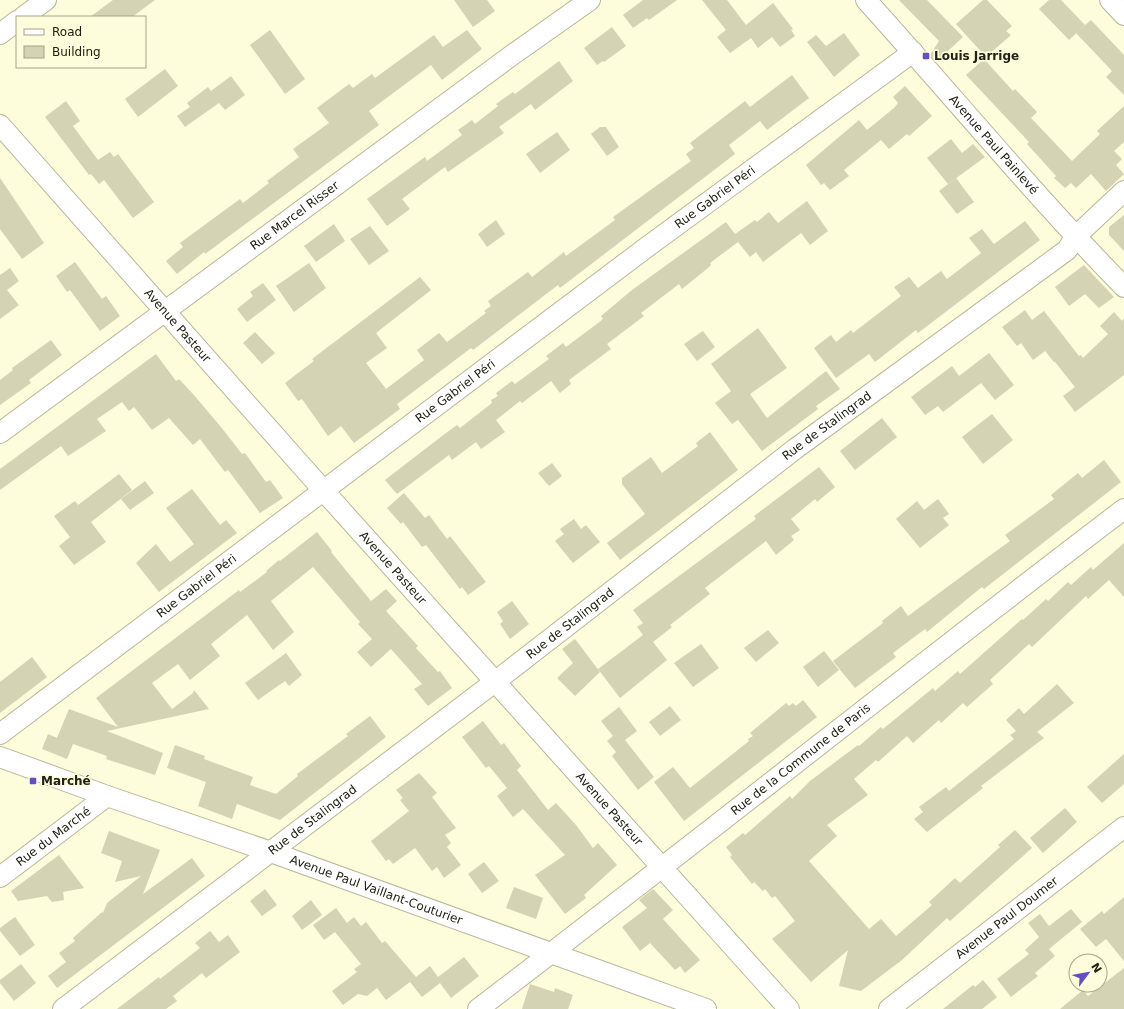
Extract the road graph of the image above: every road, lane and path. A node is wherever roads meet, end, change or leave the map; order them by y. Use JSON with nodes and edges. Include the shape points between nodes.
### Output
{"nodes":[{"id":1,"x":46,"y":0,"type":"edge"},
{"id":2,"x":590,"y":0,"type":"edge"},
{"id":3,"x":866,"y":0,"type":"edge"},
{"id":4,"x":1110,"y":0,"type":"edge"},
{"id":5,"x":1124,"y":15,"type":"edge"},
{"id":6,"x":24,"y":16,"type":"edge"},
{"id":7,"x":16,"y":22,"type":"edge"},
{"id":8,"x":0,"y":34,"type":"edge"},
{"id":9,"x":913,"y":52,"type":"junction"},
{"id":10,"x":0,"y":125,"type":"edge"},
{"id":11,"x":1124,"y":191,"type":"edge"},
{"id":12,"x":1075,"y":237,"type":"junction"},
{"id":13,"x":1124,"y":287,"type":"edge"},
{"id":14,"x":165,"y":311,"type":"junction"},
{"id":15,"x":0,"y":433,"type":"edge"},
{"id":16,"x":323,"y":490,"type":"junction"},
{"id":17,"x":1124,"y":509,"type":"edge"},
{"id":18,"x":496,"y":681,"type":"junction"},
{"id":19,"x":0,"y":734,"type":"edge"},
{"id":20,"x":0,"y":757,"type":"edge"},
{"id":21,"x":107,"y":796,"type":"junction"},
{"id":22,"x":1124,"y":827,"type":"edge"},
{"id":23,"x":271,"y":852,"type":"junction"},
{"id":24,"x":660,"y":867,"type":"junction"},
{"id":25,"x":0,"y":877,"type":"edge"},
{"id":26,"x":551,"y":954,"type":"junction"},
{"id":27,"x":63,"y":1009,"type":"edge"},
{"id":28,"x":478,"y":1009,"type":"edge"},
{"id":29,"x":706,"y":1009,"type":"edge"},
{"id":30,"x":789,"y":1009,"type":"edge"},
{"id":31,"x":889,"y":1009,"type":"edge"}],
"edges":[{"from":1,"to":6,"type":"street"},
{"from":2,"to":14,"type":"street","name":"Rue Marcel Risser"},
{"from":3,"to":9,"type":"street","name":"Avenue Paul Painlevé"},
{"from":4,"to":5,"type":"street"},
{"from":7,"to":8,"type":"street"},
{"from":9,"to":12,"type":"street","name":"Avenue Paul Painlevé"},
{"from":9,"to":16,"type":"street","name":"Rue Gabriel Péri","via":[[640,252]]},
{"from":10,"to":14,"type":"street","name":"Avenue Pasteur"},
{"from":11,"to":12,"type":"street","name":"Rue de Stalingrad"},
{"from":12,"to":13,"type":"street","name":"Avenue Paul Painlevé"},
{"from":12,"to":18,"type":"street","name":"Rue de Stalingrad","via":[[1067,250],[795,449]]},
{"from":14,"to":15,"type":"street","name":"Rue Marcel Risser"},
{"from":14,"to":16,"type":"street","name":"Avenue Pasteur"},
{"from":16,"to":18,"type":"street","name":"Avenue Pasteur"},
{"from":16,"to":19,"type":"street","name":"Rue Gabriel Péri"},
{"from":17,"to":24,"type":"street","name":"Rue de la Commune de Paris"},
{"from":18,"to":23,"type":"street","name":"Rue de Stalingrad"},
{"from":18,"to":24,"type":"street","name":"Avenue Pasteur"},
{"from":20,"to":21,"type":"street","name":"Avenue Paul Vaillant-Couturier"},
{"from":21,"to":23,"type":"street","name":"Avenue Paul Vaillant-Couturier"},
{"from":21,"to":25,"type":"street","name":"Rue du Marché"},
{"from":22,"to":31,"type":"street","name":"Avenue Paul Doumer"},
{"from":23,"to":26,"type":"street","name":"Avenue Paul Vaillant-Couturier"},
{"from":23,"to":27,"type":"street","name":"Rue de Stalingrad"},
{"from":24,"to":26,"type":"street","name":"Rue de la Commune de Paris"},
{"from":24,"to":30,"type":"street","name":"Avenue Pasteur"},
{"from":26,"to":28,"type":"street","name":"Rue de la Commune de Paris"},
{"from":26,"to":29,"type":"street","name":"Avenue Paul Vaillant-Couturier"}]}
